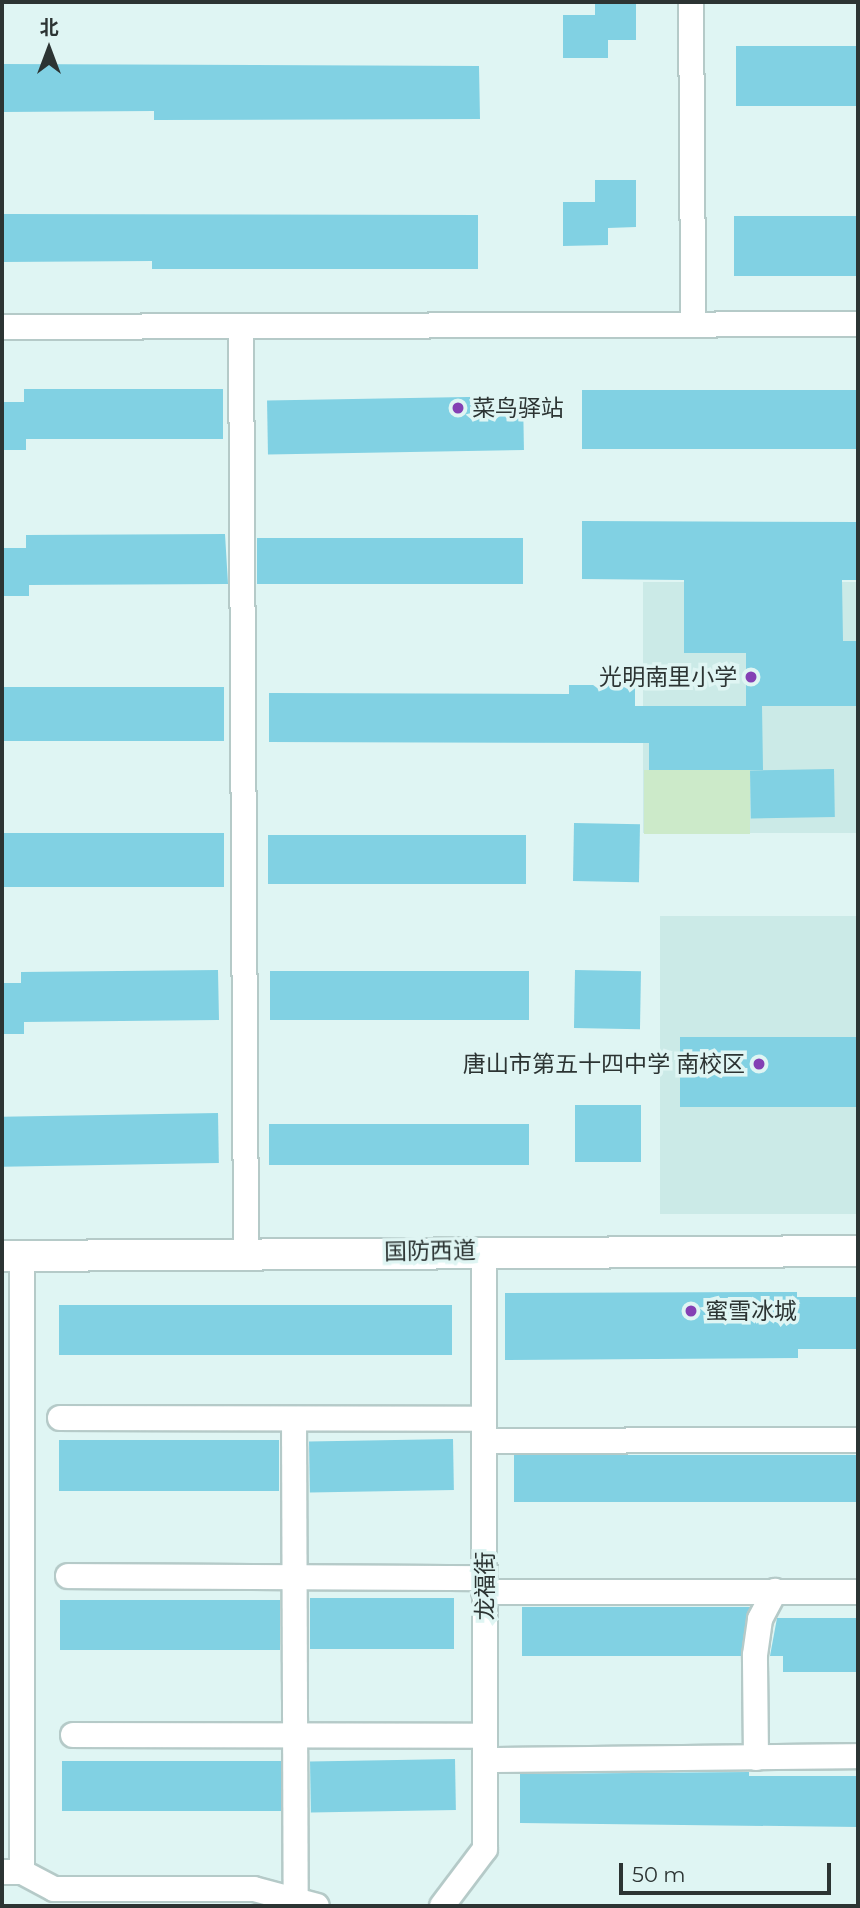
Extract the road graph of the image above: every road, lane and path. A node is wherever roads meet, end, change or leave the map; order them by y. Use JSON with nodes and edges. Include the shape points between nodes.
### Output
{"nodes":[{"id":1,"x":691,"y":2,"type":"edge"},
{"id":2,"x":692,"y":323,"type":"junction"},
{"id":3,"x":858,"y":324,"type":"edge"},
{"id":4,"x":241,"y":326,"type":"junction"},
{"id":5,"x":2,"y":327,"type":"edge"},
{"id":6,"x":484,"y":1251,"type":"junction"},
{"id":7,"x":858,"y":1251,"type":"edge"},
{"id":8,"x":246,"y":1253,"type":"junction"},
{"id":9,"x":12,"y":1256,"type":"edge"},
{"id":10,"x":60,"y":1418,"type":"dead end"},
{"id":11,"x":294,"y":1419,"type":"junction"},
{"id":12,"x":485,"y":1430,"type":"junction"},
{"id":13,"x":858,"y":1440,"type":"edge"},
{"id":14,"x":68,"y":1576,"type":"dead end"},
{"id":15,"x":295,"y":1576,"type":"junction"},
{"id":16,"x":485,"y":1585,"type":"junction"},
{"id":17,"x":775,"y":1591,"type":"junction"},
{"id":18,"x":858,"y":1592,"type":"edge"},
{"id":19,"x":73,"y":1735,"type":"dead end"},
{"id":20,"x":295,"y":1737,"type":"junction"},
{"id":21,"x":485,"y":1748,"type":"junction"},
{"id":22,"x":858,"y":1756,"type":"edge"},
{"id":23,"x":756,"y":1758,"type":"junction"},
{"id":24,"x":12,"y":1872,"type":"edge"},
{"id":25,"x":307,"y":1903,"type":"edge"},
{"id":26,"x":442,"y":1906,"type":"edge"}],
"edges":[{"from":1,"to":2,"type":"street"},
{"from":2,"to":3,"type":"street"},
{"from":2,"to":4,"type":"street"},
{"from":4,"to":5,"type":"street"},
{"from":4,"to":8,"type":"street"},
{"from":6,"to":7,"type":"street","name":"国防西道"},
{"from":6,"to":8,"type":"street","name":"国防西道"},
{"from":6,"to":12,"type":"street","name":"龙福街"},
{"from":8,"to":9,"type":"street","name":"国防西道"},
{"from":9,"to":24,"type":"street"},
{"from":10,"to":11,"type":"street"},
{"from":11,"to":12,"type":"street"},
{"from":11,"to":15,"type":"street"},
{"from":12,"to":13,"type":"street"},
{"from":12,"to":16,"type":"street","name":"龙福街"},
{"from":14,"to":15,"type":"street"},
{"from":15,"to":16,"type":"street"},
{"from":15,"to":20,"type":"street"},
{"from":16,"to":17,"type":"street"},
{"from":16,"to":21,"type":"street","name":"龙福街"},
{"from":17,"to":18,"type":"street"},
{"from":17,"to":23,"type":"street","via":[[760,1619],[755,1656]]},
{"from":19,"to":20,"type":"street"},
{"from":20,"to":21,"type":"street"},
{"from":20,"to":25,"type":"street"},
{"from":21,"to":23,"type":"street"},
{"from":21,"to":26,"type":"street","name":"龙福街","via":[[485,1849]]},
{"from":22,"to":23,"type":"street"},
{"from":24,"to":25,"type":"street","via":[[54,1889],[254,1889]]}]}
